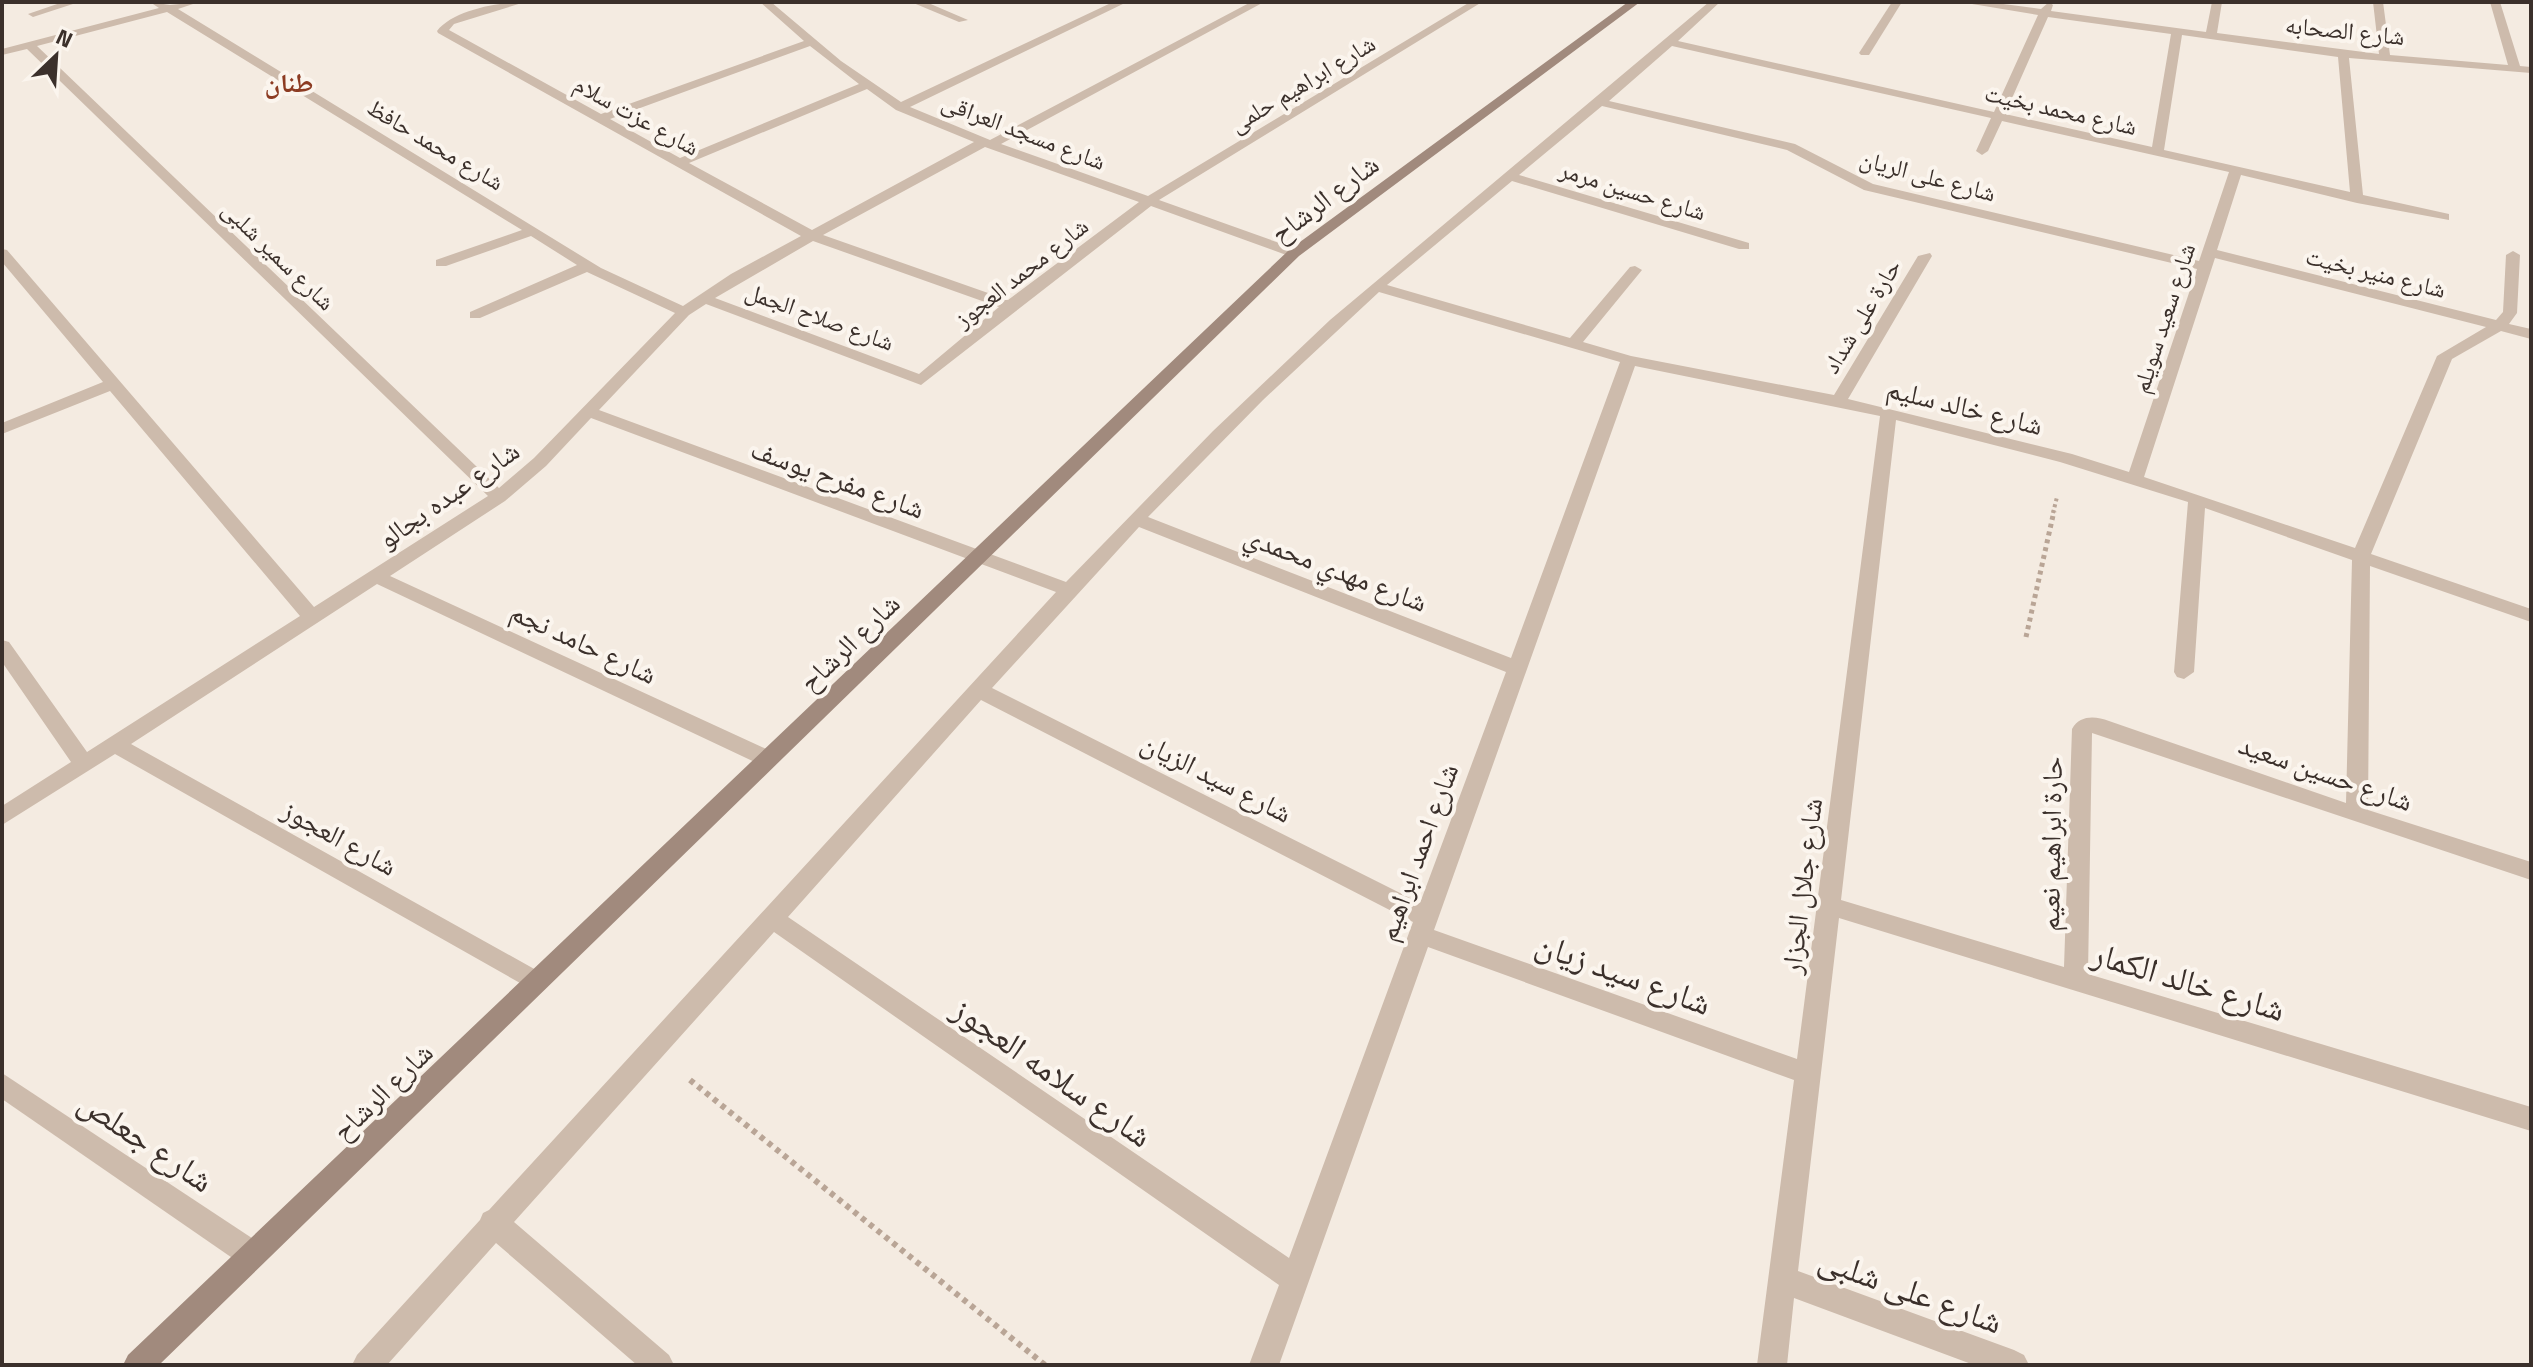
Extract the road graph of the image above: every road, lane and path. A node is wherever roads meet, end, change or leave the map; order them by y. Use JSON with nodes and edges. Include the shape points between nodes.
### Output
{"nodes":[{"id":1,"x":74,"y":2,"type":"edge"},
{"id":2,"x":155,"y":2,"type":"edge"},
{"id":3,"x":194,"y":2,"type":"edge"},
{"id":4,"x":520,"y":2,"type":"edge"},
{"id":5,"x":765,"y":2,"type":"edge"},
{"id":6,"x":916,"y":2,"type":"edge"},
{"id":7,"x":1122,"y":2,"type":"edge"},
{"id":8,"x":1259,"y":2,"type":"edge"},
{"id":9,"x":1477,"y":2,"type":"edge"},
{"id":10,"x":1635,"y":2,"type":"edge"},
{"id":11,"x":1715,"y":2,"type":"edge"},
{"id":12,"x":1897,"y":2,"type":"edge"},
{"id":13,"x":1965,"y":2,"type":"edge"},
{"id":14,"x":2049,"y":2,"type":"edge"},
{"id":15,"x":2217,"y":2,"type":"edge"},
{"id":16,"x":2378,"y":2,"type":"edge"},
{"id":17,"x":2495,"y":2,"type":"edge"},
{"id":18,"x":168,"y":9,"type":"junction"},
{"id":19,"x":33,"y":14,"type":"dead end"},
{"id":20,"x":2044,"y":15,"type":"junction"},
{"id":21,"x":963,"y":20,"type":"dead end"},
{"id":22,"x":2177,"y":32,"type":"junction"},
{"id":23,"x":2211,"y":37,"type":"junction"},
{"id":24,"x":811,"y":42,"type":"junction"},
{"id":25,"x":1668,"y":42,"type":"junction"},
{"id":26,"x":29,"y":45,"type":"junction"},
{"id":27,"x":2,"y":52,"type":"edge"},
{"id":28,"x":1865,"y":53,"type":"dead end"},
{"id":29,"x":2343,"y":54,"type":"junction"},
{"id":30,"x":2385,"y":57,"type":"junction"},
{"id":31,"x":2515,"y":68,"type":"junction"},
{"id":32,"x":2531,"y":70,"type":"edge"},
{"id":33,"x":867,"y":85,"type":"junction"},
{"id":34,"x":1599,"y":102,"type":"junction"},
{"id":35,"x":900,"y":107,"type":"junction"},
{"id":36,"x":1998,"y":117,"type":"junction"},
{"id":37,"x":598,"y":119,"type":"junction"},
{"id":38,"x":987,"y":143,"type":"junction"},
{"id":39,"x":1982,"y":151,"type":"dead end"},
{"id":40,"x":2157,"y":154,"type":"junction"},
{"id":41,"x":678,"y":163,"type":"junction"},
{"id":42,"x":2236,"y":172,"type":"junction"},
{"id":43,"x":1509,"y":176,"type":"junction"},
{"id":44,"x":2357,"y":199,"type":"junction"},
{"id":45,"x":1149,"y":201,"type":"junction"},
{"id":46,"x":2444,"y":217,"type":"dead end"},
{"id":47,"x":533,"y":231,"type":"junction"},
{"id":48,"x":812,"y":236,"type":"junction"},
{"id":49,"x":1744,"y":246,"type":"dead end"},
{"id":50,"x":2,"y":253,"type":"edge"},
{"id":51,"x":1294,"y":253,"type":"junction"},
{"id":52,"x":2513,"y":255,"type":"dead end"},
{"id":53,"x":1925,"y":256,"type":"dead end"},
{"id":54,"x":2207,"y":259,"type":"junction"},
{"id":55,"x":441,"y":263,"type":"dead end"},
{"id":56,"x":588,"y":266,"type":"junction"},
{"id":57,"x":1635,"y":270,"type":"dead end"},
{"id":58,"x":1376,"y":287,"type":"junction"},
{"id":59,"x":703,"y":298,"type":"junction"},
{"id":60,"x":1010,"y":306,"type":"junction"},
{"id":61,"x":684,"y":312,"type":"junction"},
{"id":62,"x":475,"y":315,"type":"dead end"},
{"id":63,"x":2499,"y":326,"type":"junction"},
{"id":64,"x":2531,"y":334,"type":"edge"},
{"id":65,"x":1572,"y":345,"type":"junction"},
{"id":66,"x":1629,"y":360,"type":"junction"},
{"id":67,"x":921,"y":380,"type":"joint"},
{"id":68,"x":113,"y":384,"type":"junction"},
{"id":69,"x":1839,"y":401,"type":"junction"},
{"id":70,"x":589,"y":412,"type":"junction"},
{"id":71,"x":1889,"y":413,"type":"junction"},
{"id":72,"x":2,"y":429,"type":"edge"},
{"id":73,"x":2066,"y":458,"type":"junction"},
{"id":74,"x":2135,"y":479,"type":"junction"},
{"id":75,"x":499,"y":497,"type":"junction"},
{"id":76,"x":2197,"y":499,"type":"junction"},
{"id":77,"x":1136,"y":519,"type":"junction"},
{"id":78,"x":976,"y":556,"type":"junction"},
{"id":79,"x":2361,"y":556,"type":"junction"},
{"id":80,"x":375,"y":576,"type":"junction"},
{"id":81,"x":1069,"y":590,"type":"junction"},
{"id":82,"x":2531,"y":616,"type":"edge"},
{"id":83,"x":312,"y":618,"type":"junction"},
{"id":84,"x":2026,"y":637,"type":"dead end"},
{"id":85,"x":2,"y":647,"type":"edge"},
{"id":86,"x":1516,"y":668,"type":"junction"},
{"id":87,"x":2184,"y":672,"type":"dead end"},
{"id":88,"x":981,"y":691,"type":"junction"},
{"id":89,"x":2102,"y":726,"type":"joint"},
{"id":90,"x":114,"y":744,"type":"junction"},
{"id":91,"x":768,"y":759,"type":"junction"},
{"id":92,"x":84,"y":764,"type":"junction"},
{"id":93,"x":2357,"y":815,"type":"junction"},
{"id":94,"x":2,"y":817,"type":"edge"},
{"id":95,"x":2531,"y":871,"type":"edge"},
{"id":96,"x":1829,"y":906,"type":"junction"},
{"id":97,"x":773,"y":919,"type":"junction"},
{"id":98,"x":1422,"y":926,"type":"junction"},
{"id":99,"x":536,"y":982,"type":"junction"},
{"id":100,"x":2076,"y":982,"type":"junction"},
{"id":101,"x":653,"y":1050,"type":"junction"},
{"id":102,"x":1808,"y":1074,"type":"junction"},
{"id":103,"x":2,"y":1085,"type":"edge"},
{"id":104,"x":2531,"y":1119,"type":"edge"},
{"id":105,"x":493,"y":1222,"type":"junction"},
{"id":106,"x":251,"y":1254,"type":"junction"},
{"id":107,"x":1295,"y":1279,"type":"junction"},
{"id":108,"x":1783,"y":1280,"type":"junction"},
{"id":109,"x":138,"y":1365,"type":"edge"},
{"id":110,"x":367,"y":1365,"type":"edge"},
{"id":111,"x":659,"y":1365,"type":"edge"},
{"id":112,"x":1045,"y":1365,"type":"edge"},
{"id":113,"x":1264,"y":1365,"type":"edge"},
{"id":114,"x":1772,"y":1365,"type":"edge"},
{"id":115,"x":2014,"y":1365,"type":"edge"}],
"edges":[{"from":1,"to":19,"type":"street"},
{"from":2,"to":18,"type":"street","name":"شارع محمد حافظ"},
{"from":3,"to":18,"type":"street"},
{"from":4,"to":37,"type":"street","name":"شارع عزت سلام","via":[[450,22],[442,31]]},
{"from":5,"to":24,"type":"street","name":"شارع مسجد العراقى"},
{"from":6,"to":21,"type":"street"},
{"from":7,"to":35,"type":"street"},
{"from":8,"to":38,"type":"street","name":"شارع عبده بجالو"},
{"from":9,"to":45,"type":"street","name":"شارع ابراهيم حلمى"},
{"from":10,"to":51,"type":"main road","name":"شارع الرشاح"},
{"from":11,"to":25,"type":"street"},
{"from":12,"to":28,"type":"street"},
{"from":13,"to":20,"type":"street","name":"شارع الصحابه"},
{"from":14,"to":20,"type":"street"},
{"from":15,"to":23,"type":"street"},
{"from":16,"to":30,"type":"street"},
{"from":17,"to":31,"type":"street"},
{"from":18,"to":26,"type":"street"},
{"from":18,"to":47,"type":"street","name":"شارع محمد حافظ"},
{"from":20,"to":22,"type":"street","name":"شارع الصحابه"},
{"from":20,"to":36,"type":"street"},
{"from":22,"to":23,"type":"street","name":"شارع الصحابه"},
{"from":22,"to":40,"type":"street"},
{"from":23,"to":29,"type":"street","name":"شارع الصحابه"},
{"from":24,"to":33,"type":"street","name":"شارع مسجد العراقى"},
{"from":24,"to":37,"type":"street"},
{"from":25,"to":34,"type":"street"},
{"from":25,"to":36,"type":"street","name":"شارع محمد بخيت"},
{"from":26,"to":27,"type":"street"},
{"from":26,"to":75,"type":"street","name":"شارع سمير شلبى"},
{"from":29,"to":30,"type":"street","name":"شارع الصحابه"},
{"from":29,"to":44,"type":"street"},
{"from":30,"to":31,"type":"street","name":"شارع الصحابه"},
{"from":31,"to":32,"type":"street","name":"شارع الصحابه"},
{"from":33,"to":35,"type":"street","name":"شارع مسجد العراقى"},
{"from":33,"to":41,"type":"street"},
{"from":34,"to":43,"type":"street"},
{"from":34,"to":54,"type":"street","name":"شارع على الريان","via":[[1791,147],[1816,155],[1869,187]]},
{"from":35,"to":38,"type":"street","name":"شارع مسجد العراقى"},
{"from":36,"to":39,"type":"street"},
{"from":36,"to":40,"type":"street","name":"شارع محمد بخيت"},
{"from":37,"to":41,"type":"street","name":"شارع عزت سلام"},
{"from":38,"to":45,"type":"street","name":"شارع مسجد العراقى"},
{"from":38,"to":48,"type":"street","name":"شارع عبده بجالو"},
{"from":40,"to":42,"type":"street","name":"شارع محمد بخيت"},
{"from":41,"to":48,"type":"street","name":"شارع عزت سلام"},
{"from":42,"to":44,"type":"street","name":"شارع محمد بخيت"},
{"from":42,"to":54,"type":"street","name":"شارع سعيد سويلم"},
{"from":43,"to":49,"type":"street","name":"شارع حسين مرمر"},
{"from":43,"to":58,"type":"street"},
{"from":44,"to":46,"type":"street","name":"شارع محمد بخيت"},
{"from":45,"to":51,"type":"street","name":"شارع مسجد العراقى"},
{"from":45,"to":60,"type":"street","name":"شارع محمد العجوز"},
{"from":47,"to":55,"type":"street"},
{"from":47,"to":56,"type":"street","name":"شارع محمد حافظ"},
{"from":48,"to":59,"type":"street","name":"شارع عبده بجالو"},
{"from":48,"to":60,"type":"street","name":"شارع عزت سلام"},
{"from":50,"to":68,"type":"street"},
{"from":51,"to":78,"type":"main road","name":"شارع الرشاح"},
{"from":52,"to":63,"type":"street","via":[[2510,313]]},
{"from":53,"to":69,"type":"street","name":"حارة على شداد"},
{"from":54,"to":63,"type":"street","name":"شارع منير بخيت"},
{"from":54,"to":74,"type":"street","name":"شارع سعيد سويلم"},
{"from":56,"to":61,"type":"street","name":"شارع محمد حافظ"},
{"from":56,"to":62,"type":"street"},
{"from":57,"to":65,"type":"street"},
{"from":58,"to":65,"type":"street","name":"شارع خالد سليم"},
{"from":58,"to":77,"type":"street","via":[[1278,375]]},
{"from":59,"to":61,"type":"street","name":"شارع عبده بجالو"},
{"from":59,"to":67,"type":"street","name":"شارع صلاح الجمل"},
{"from":60,"to":67,"type":"street","name":"شارع محمد العجوز"},
{"from":61,"to":70,"type":"street","name":"شارع عبده بجالو"},
{"from":63,"to":64,"type":"street","name":"شارع منير بخيت"},
{"from":63,"to":79,"type":"street","via":[[2445,356]]},
{"from":65,"to":66,"type":"street","name":"شارع خالد سليم"},
{"from":66,"to":69,"type":"street","name":"شارع خالد سليم"},
{"from":66,"to":86,"type":"street","name":"شارع احمد ابراهيم"},
{"from":68,"to":72,"type":"street"},
{"from":68,"to":83,"type":"street"},
{"from":69,"to":71,"type":"street","name":"شارع خالد سليم"},
{"from":70,"to":75,"type":"street","name":"شارع عبده بجالو"},
{"from":70,"to":78,"type":"street","name":"شارع مفرح يوسف"},
{"from":71,"to":73,"type":"street","name":"شارع خالد سليم"},
{"from":71,"to":96,"type":"street","name":"شارع جلال الجزار"},
{"from":73,"to":74,"type":"street","name":"شارع خالد سليم"},
{"from":73,"to":84,"type":"path"},
{"from":74,"to":76,"type":"street","name":"شارع خالد سليم"},
{"from":75,"to":80,"type":"street","name":"شارع عبده بجالو"},
{"from":76,"to":79,"type":"street","name":"شارع خالد سليم"},
{"from":76,"to":87,"type":"street"},
{"from":77,"to":81,"type":"street"},
{"from":77,"to":86,"type":"street","name":"شارع مهدي محمدي"},
{"from":78,"to":81,"type":"street","name":"شارع مفرح يوسف"},
{"from":78,"to":91,"type":"main road","name":"شارع الرشاح"},
{"from":79,"to":82,"type":"street","name":"شارع خالد سليم"},
{"from":79,"to":93,"type":"street"},
{"from":80,"to":83,"type":"street","name":"شارع عبده بجالو"},
{"from":80,"to":91,"type":"street","name":"شارع حامد نجم"},
{"from":81,"to":88,"type":"street"},
{"from":83,"to":90,"type":"street","name":"شارع عبده بجالو"},
{"from":85,"to":92,"type":"street"},
{"from":86,"to":98,"type":"street","name":"شارع احمد ابراهيم"},
{"from":88,"to":97,"type":"street"},
{"from":88,"to":98,"type":"street","name":"شارع سيد الزيان"},
{"from":89,"to":93,"type":"street","name":"شارع حسين سعيد"},
{"from":89,"to":100,"type":"street","name":"حارة ابراهيم نعيم","via":[[2082,729]]},
{"from":90,"to":92,"type":"street","name":"شارع عبده بجالو"},
{"from":90,"to":99,"type":"street","name":"شارع العجوز"},
{"from":91,"to":99,"type":"main road","name":"شارع الرشاح"},
{"from":92,"to":94,"type":"street","name":"شارع عبده بجالو"},
{"from":93,"to":95,"type":"street","name":"شارع حسين سعيد"},
{"from":96,"to":100,"type":"street","name":"شارع خالد الكمار"},
{"from":96,"to":102,"type":"street","name":"شارع جلال الجزار"},
{"from":97,"to":101,"type":"street"},
{"from":97,"to":107,"type":"street","name":"شارع سلامه العجوز"},
{"from":98,"to":102,"type":"street","name":"شارع سيد زيان"},
{"from":98,"to":107,"type":"street","name":"شارع احمد ابراهيم"},
{"from":99,"to":106,"type":"main road","name":"شارع الرشاح"},
{"from":100,"to":104,"type":"street","name":"شارع خالد الكمار"},
{"from":101,"to":105,"type":"street"},
{"from":101,"to":112,"type":"path"},
{"from":102,"to":108,"type":"street","name":"شارع جلال الجزار"},
{"from":103,"to":106,"type":"street","name":"شارع جعلص"},
{"from":105,"to":110,"type":"street"},
{"from":105,"to":111,"type":"street"},
{"from":106,"to":109,"type":"main road","name":"شارع الرشاح"},
{"from":107,"to":113,"type":"street","name":"شارع احمد ابراهيم"},
{"from":108,"to":114,"type":"street","name":"شارع جلال الجزار"},
{"from":108,"to":115,"type":"street","name":"شارع على شلبى"}]}
